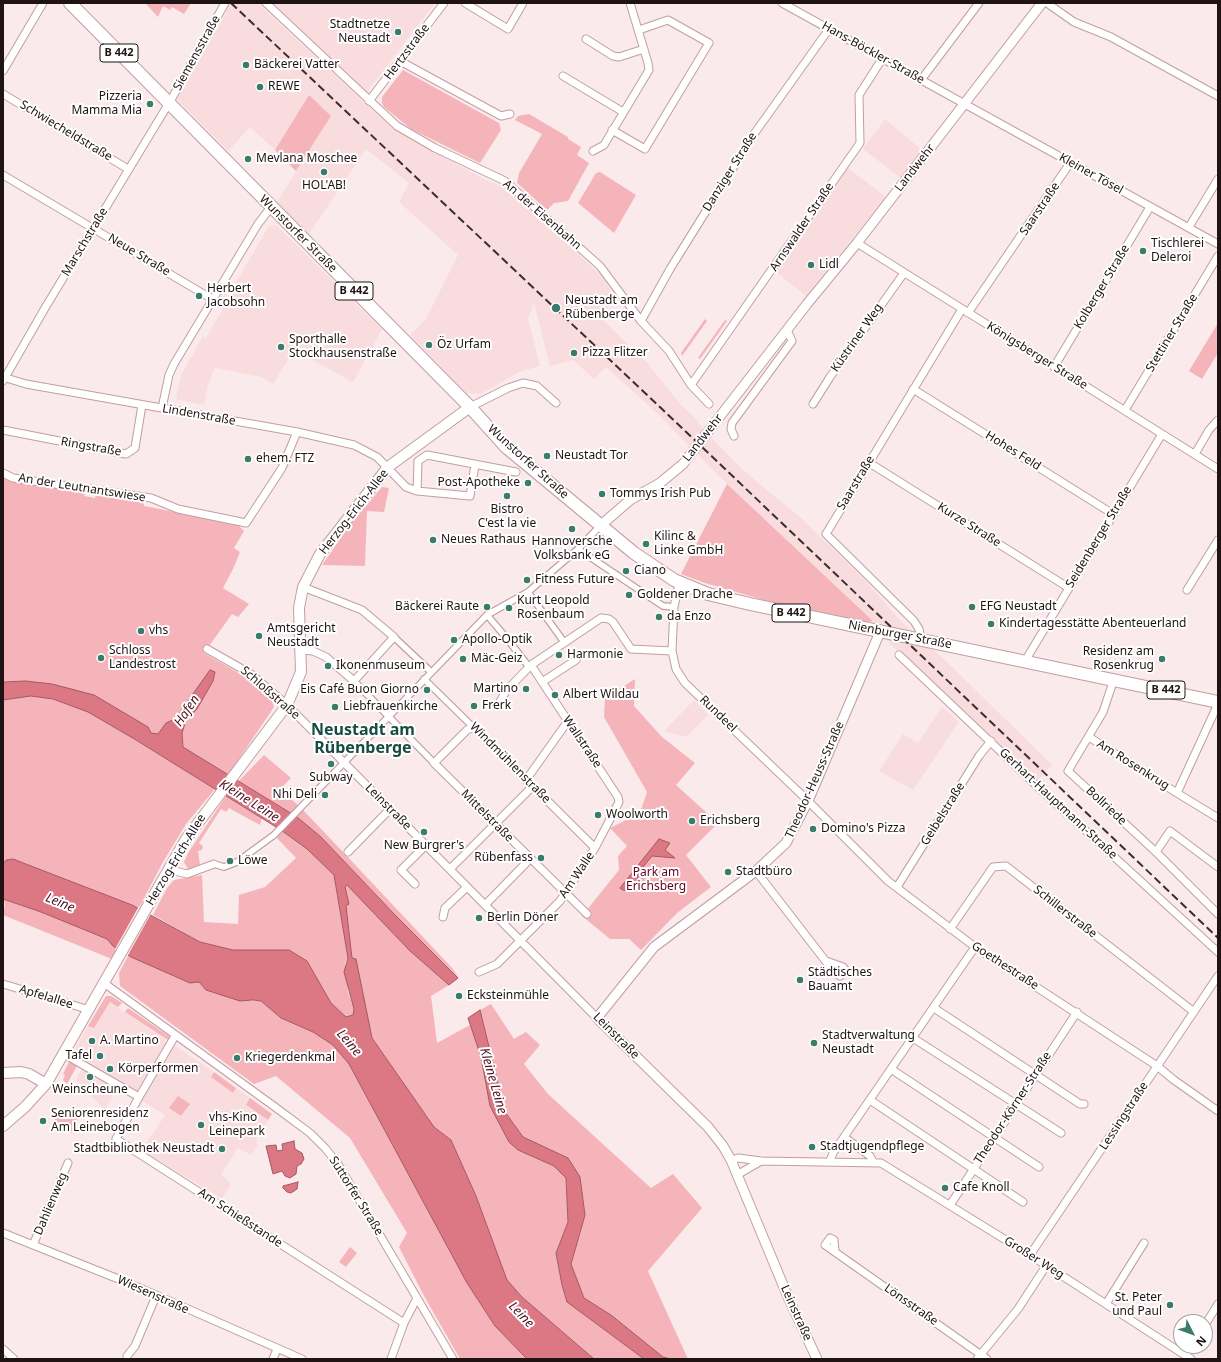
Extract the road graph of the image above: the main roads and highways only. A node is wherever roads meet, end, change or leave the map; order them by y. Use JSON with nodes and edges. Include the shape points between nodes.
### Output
{"nodes":[{"id":1,"x":70,"y":3,"type":"edge"},
{"id":2,"x":470,"y":408,"type":"junction"},
{"id":3,"x":600,"y":526,"type":"joint"},
{"id":4,"x":1218,"y":703,"type":"edge"},
{"id":5,"x":3,"y":1073,"type":"edge"},
{"id":6,"x":46,"y":1084,"type":"junction"},
{"id":7,"x":3,"y":1126,"type":"edge"}],
"edges":[{"from":1,"to":2,"type":"main road","name":"Wunstorfer Straße","number":"B 442"},
{"from":2,"to":3,"type":"main road","name":"Wunstorfer Straße","number":"B 442","via":[[514,454]]},
{"from":2,"to":6,"type":"main road","name":"Herzog-Erich-Allee","via":[[388,468],[320,554],[302,587],[298,628],[300,672],[287,705],[186,839]]},
{"from":3,"to":4,"type":"main road","name":"Nienburger Straße","number":"B 442","via":[[649,564],[679,583],[729,599]]},
{"from":5,"to":6,"type":"main road","via":[[29,1074]]},
{"from":6,"to":7,"type":"main road","name":"Herzog-Erich-Allee","via":[[26,1107]]}]}
